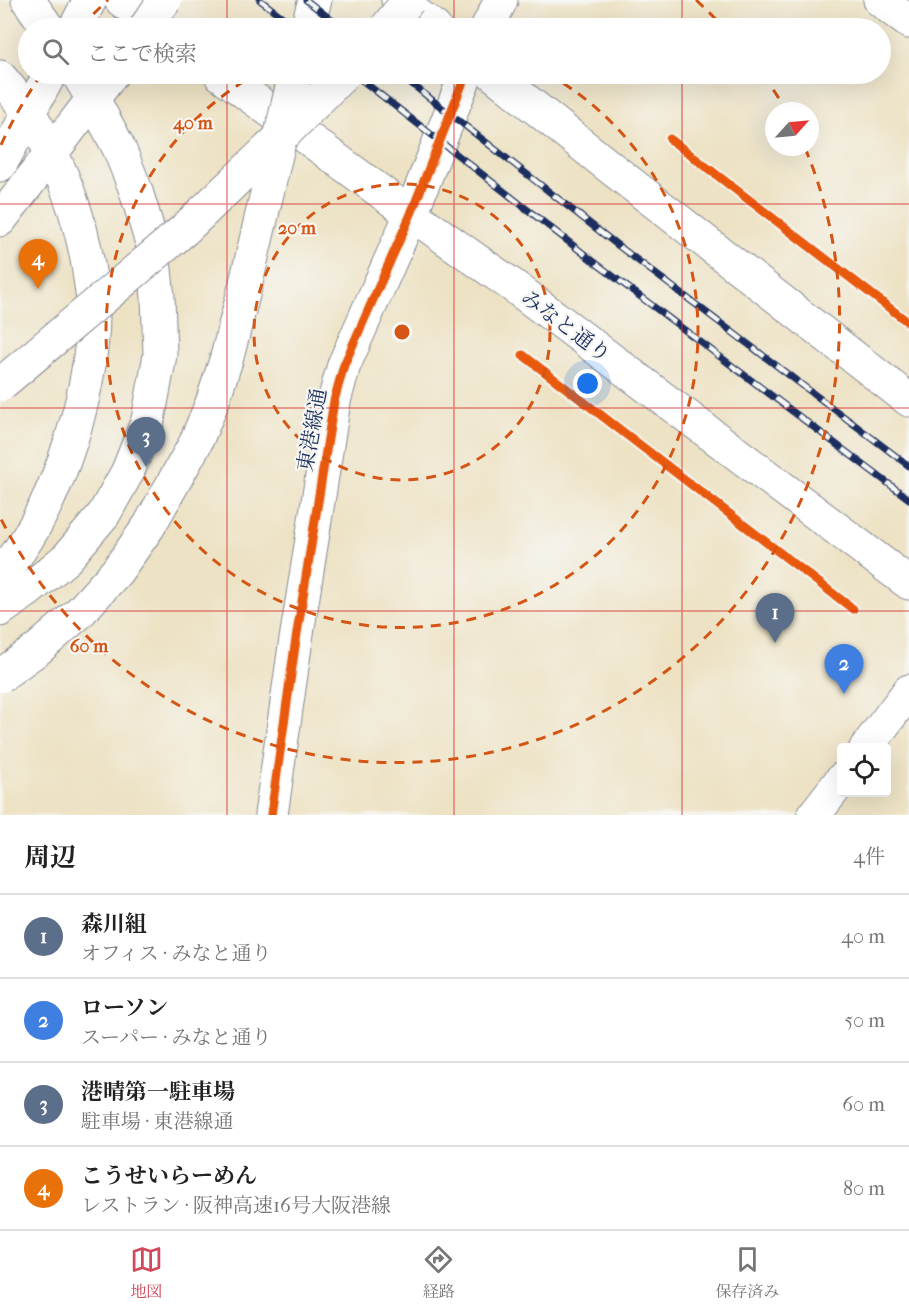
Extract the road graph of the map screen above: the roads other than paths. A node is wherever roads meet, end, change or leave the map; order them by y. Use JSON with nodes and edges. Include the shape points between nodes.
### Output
{"nodes":[{"id":1,"x":28,"y":0,"type":"edge"},
{"id":2,"x":90,"y":0,"type":"edge"},
{"id":3,"x":121,"y":0,"type":"edge"},
{"id":4,"x":165,"y":0,"type":"edge"},
{"id":5,"x":315,"y":0,"type":"edge"},
{"id":6,"x":398,"y":0,"type":"edge"},
{"id":7,"x":409,"y":0,"type":"edge"},
{"id":8,"x":501,"y":0,"type":"edge"},
{"id":9,"x":879,"y":0,"type":"edge"},
{"id":10,"x":41,"y":18,"type":"edge"},
{"id":11,"x":80,"y":18,"type":"edge"},
{"id":12,"x":145,"y":18,"type":"edge"},
{"id":13,"x":152,"y":18,"type":"edge"},
{"id":14,"x":310,"y":18,"type":"edge"},
{"id":15,"x":394,"y":18,"type":"edge"},
{"id":16,"x":422,"y":18,"type":"edge"},
{"id":17,"x":492,"y":18,"type":"edge"},
{"id":18,"x":909,"y":22,"type":"edge"},
{"id":19,"x":0,"y":76,"type":"edge"},
{"id":20,"x":45,"y":84,"type":"edge"},
{"id":21,"x":84,"y":84,"type":"edge"},
{"id":22,"x":104,"y":84,"type":"edge"},
{"id":23,"x":234,"y":84,"type":"edge"},
{"id":24,"x":293,"y":84,"type":"edge"},
{"id":25,"x":334,"y":84,"type":"edge"},
{"id":26,"x":462,"y":84,"type":"edge"},
{"id":27,"x":506,"y":84,"type":"edge"},
{"id":28,"x":0,"y":165,"type":"edge"},
{"id":29,"x":411,"y":214,"type":"junction"},
{"id":30,"x":0,"y":220,"type":"edge"},
{"id":31,"x":0,"y":385,"type":"edge"},
{"id":32,"x":908,"y":398,"type":"edge"},
{"id":33,"x":0,"y":575,"type":"edge"},
{"id":34,"x":909,"y":582,"type":"edge"},
{"id":35,"x":0,"y":610,"type":"edge"},
{"id":36,"x":0,"y":676,"type":"edge"},
{"id":37,"x":909,"y":691,"type":"edge"},
{"id":38,"x":869,"y":743,"type":"edge"},
{"id":39,"x":837,"y":785,"type":"edge"},
{"id":40,"x":271,"y":815,"type":"edge"},
{"id":41,"x":814,"y":815,"type":"edge"}],
"edges":[{"from":1,"to":10,"type":"main road"},
{"from":2,"to":11,"type":"main road"},
{"from":3,"to":12,"type":"main road"},
{"from":4,"to":13,"type":"main road","bridge":true},
{"from":5,"to":14,"type":"main road"},
{"from":6,"to":16,"type":"main road"},
{"from":7,"to":15,"type":"main road","bridge":true},
{"from":8,"to":17,"type":"main road"},
{"from":9,"to":18,"type":"main road"},
{"from":19,"to":33,"type":"main road","via":[[37,126],[55,163],[86,253],[93,303],[91,350],[82,405],[70,445],[34,530]]},
{"from":20,"to":28,"type":"main road"},
{"from":21,"to":35,"type":"main road","via":[[119,148],[152,243],[159,297],[159,355],[148,420],[128,471],[104,514],[67,558]]},
{"from":22,"to":30,"type":"main road"},
{"from":23,"to":29,"type":"main road","name":"みなと通り"},
{"from":24,"to":36,"type":"main road","bridge":true,"via":[[227,357],[195,444],[149,526],[117,571],[80,612]]},
{"from":25,"to":31,"type":"main road","bridge":true,"via":[[184,230]]},
{"from":26,"to":29,"type":"main road","name":"東港線通"},
{"from":27,"to":32,"type":"main road"},
{"from":29,"to":34,"type":"main road","name":"みなと通り"},
{"from":29,"to":40,"type":"main road","name":"東港線通","via":[[344,365],[334,401]]},
{"from":37,"to":38,"type":"main road"},
{"from":39,"to":41,"type":"main road"}]}
